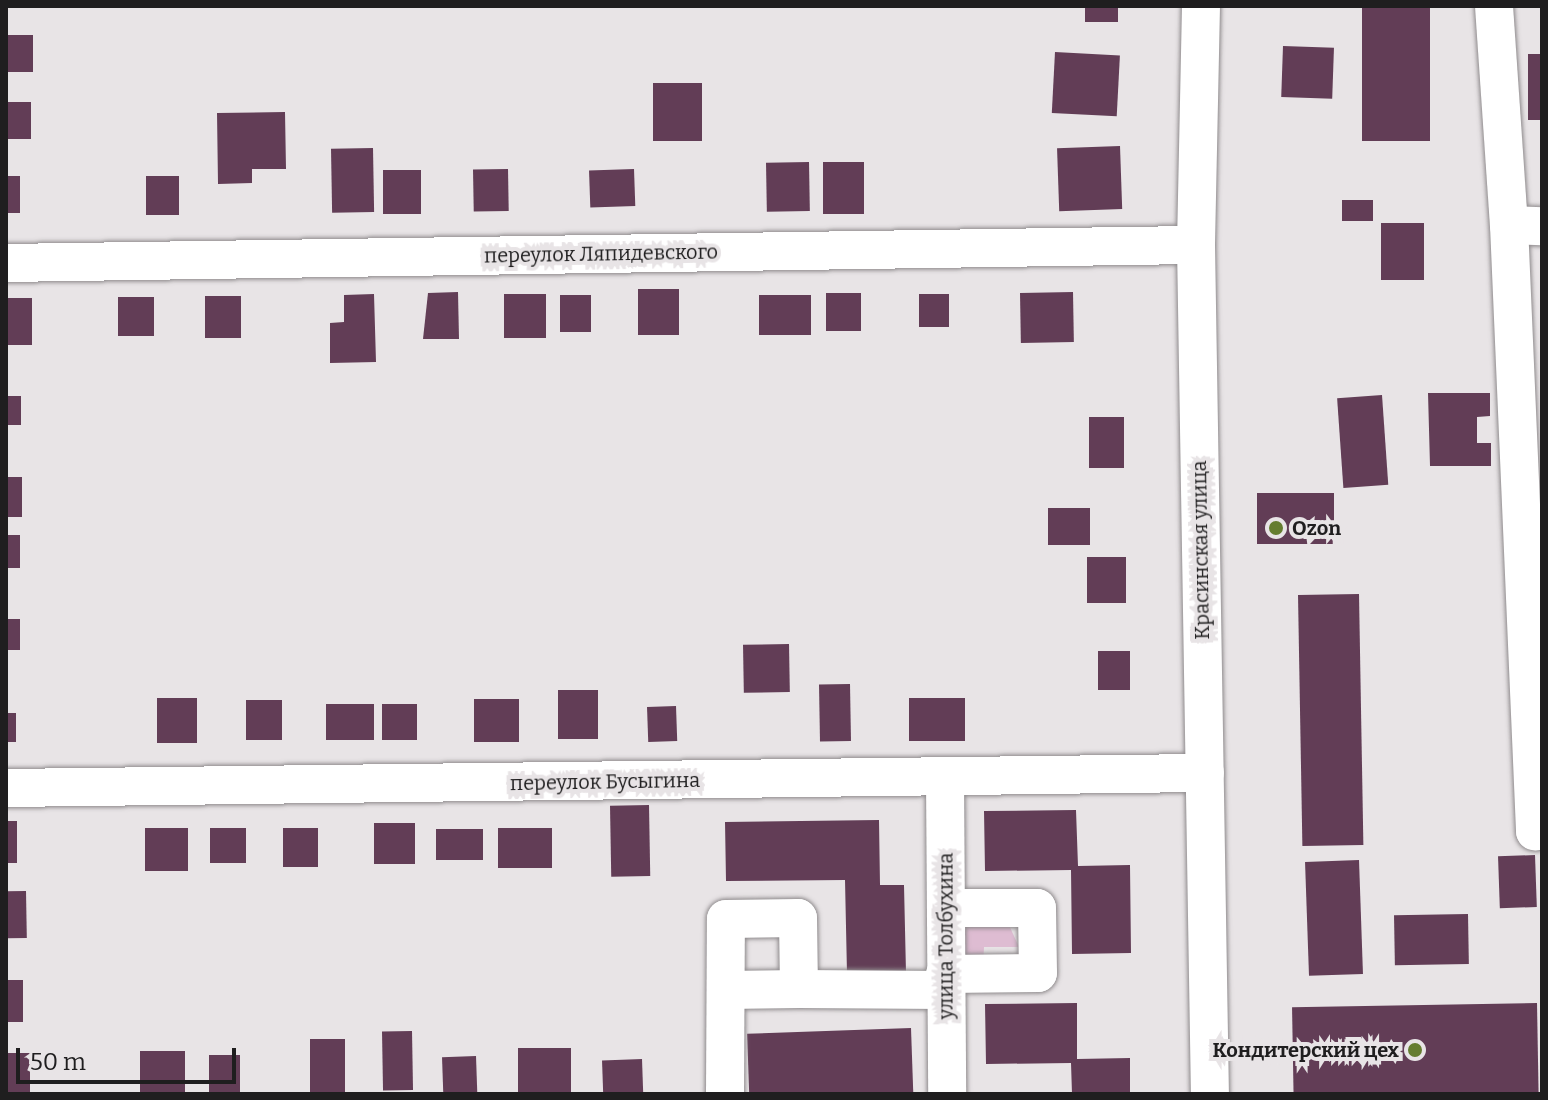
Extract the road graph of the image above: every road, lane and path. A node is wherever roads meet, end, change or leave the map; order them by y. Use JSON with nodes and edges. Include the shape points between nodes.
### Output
{"nodes":[{"id":1,"x":1201,"y":6,"type":"edge"},
{"id":2,"x":1494,"y":6,"type":"edge"},
{"id":3,"x":1526,"y":225,"type":"edge"},
{"id":4,"x":1196,"y":245,"type":"junction"},
{"id":5,"x":6,"y":263,"type":"edge"},
{"id":6,"x":1532,"y":543,"type":"edge"},
{"id":7,"x":1205,"y":773,"type":"junction"},
{"id":8,"x":945,"y":778,"type":"junction"},
{"id":9,"x":6,"y":788,"type":"edge"},
{"id":10,"x":1538,"y":831,"type":"edge"},
{"id":11,"x":946,"y":908,"type":"junction"},
{"id":12,"x":945,"y":982,"type":"junction"},
{"id":13,"x":799,"y":989,"type":"junction"},
{"id":14,"x":726,"y":990,"type":"junction"},
{"id":15,"x":725,"y":1094,"type":"edge"},
{"id":16,"x":947,"y":1094,"type":"edge"},
{"id":17,"x":1210,"y":1094,"type":"edge"}],
"edges":[{"from":1,"to":4,"type":"street","name":"Красинская улица"},
{"from":2,"to":3,"type":"street"},
{"from":3,"to":6,"type":"street"},
{"from":4,"to":5,"type":"street","name":"переулок Ляпидевского"},
{"from":4,"to":7,"type":"street","name":"Красинская улица"},
{"from":6,"to":10,"type":"street"},
{"from":7,"to":8,"type":"street","name":"переулок Бусыгина"},
{"from":7,"to":17,"type":"street","name":"Красинская улица"},
{"from":8,"to":9,"type":"street","name":"переулок Бусыгина"},
{"from":8,"to":11,"type":"street","name":"улица Толбухина"},
{"from":11,"to":12,"type":"street","name":"улица Толбухина"},
{"from":11,"to":12,"type":"street","via":[[1037,908],[1038,973]]},
{"from":12,"to":13,"type":"street"},
{"from":12,"to":16,"type":"street","name":"улица Толбухина"},
{"from":13,"to":14,"type":"street"},
{"from":13,"to":14,"type":"street","via":[[798,918],[784,918],[726,919]]},
{"from":14,"to":15,"type":"street"}]}
